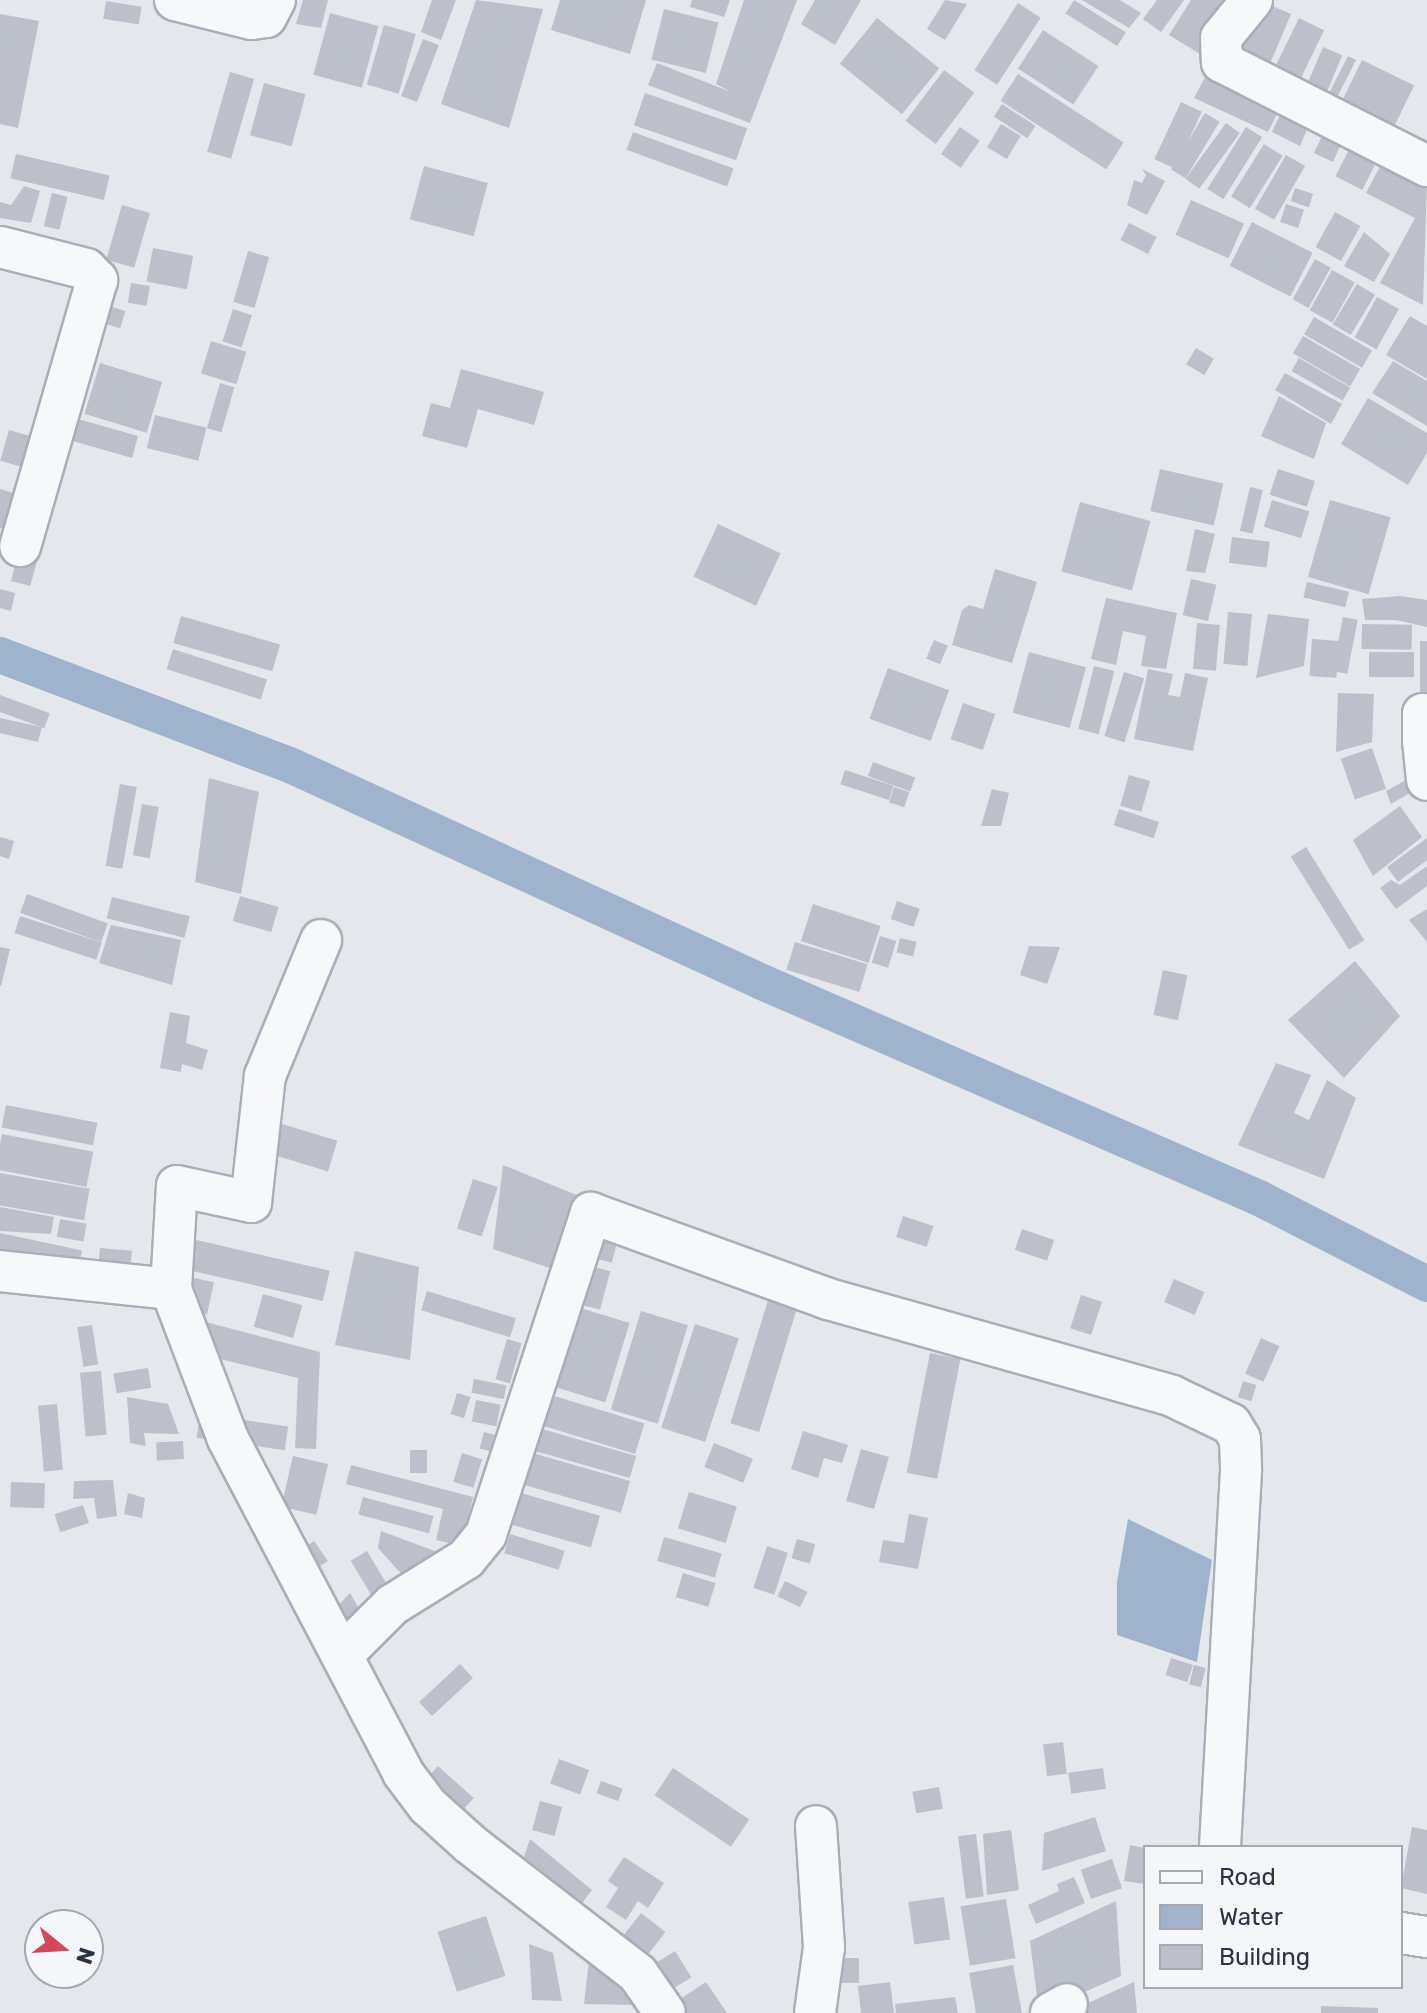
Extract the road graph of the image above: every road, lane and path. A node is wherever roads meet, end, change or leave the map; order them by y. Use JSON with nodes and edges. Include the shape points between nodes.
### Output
{"nodes":[{"id":1,"x":175,"y":0,"type":"edge"},
{"id":2,"x":275,"y":0,"type":"edge"},
{"id":3,"x":1252,"y":0,"type":"edge"},
{"id":4,"x":1427,"y":166,"type":"edge"},
{"id":5,"x":0,"y":247,"type":"edge"},
{"id":6,"x":20,"y":546,"type":"dead end"},
{"id":7,"x":1427,"y":715,"type":"edge"},
{"id":8,"x":1427,"y":780,"type":"edge"},
{"id":9,"x":321,"y":940,"type":"dead end"},
{"id":10,"x":0,"y":1271,"type":"edge"},
{"id":11,"x":171,"y":1289,"type":"junction"},
{"id":12,"x":342,"y":1655,"type":"junction"},
{"id":13,"x":816,"y":1826,"type":"dead end"},
{"id":14,"x":1220,"y":1845,"type":"edge"},
{"id":15,"x":1403,"y":1933,"type":"edge"},
{"id":16,"x":1427,"y":1937,"type":"edge"},
{"id":17,"x":665,"y":2013,"type":"edge"},
{"id":18,"x":815,"y":2013,"type":"edge"}],
"edges":[{"from":1,"to":2,"type":"street","via":[[252,19],[266,17]]},
{"from":3,"to":4,"type":"street","via":[[1221,38],[1222,62]]},
{"from":5,"to":6,"type":"street","via":[[86,269],[97,280]]},
{"from":7,"to":8,"type":"street","via":[[1423,714]]},
{"from":9,"to":11,"type":"street","via":[[265,1076],[251,1202],[177,1186]]},
{"from":10,"to":11,"type":"street"},
{"from":11,"to":12,"type":"street","via":[[228,1439]]},
{"from":12,"to":14,"type":"street","via":[[392,1605],[466,1559],[486,1534],[591,1213],[828,1299],[1172,1396],[1231,1424],[1240,1439],[1241,1471]]},
{"from":12,"to":17,"type":"street","via":[[383,1741],[428,1806],[566,1922],[638,1974]]},
{"from":13,"to":18,"type":"street","via":[[824,1947]]},
{"from":15,"to":16,"type":"street"}]}
